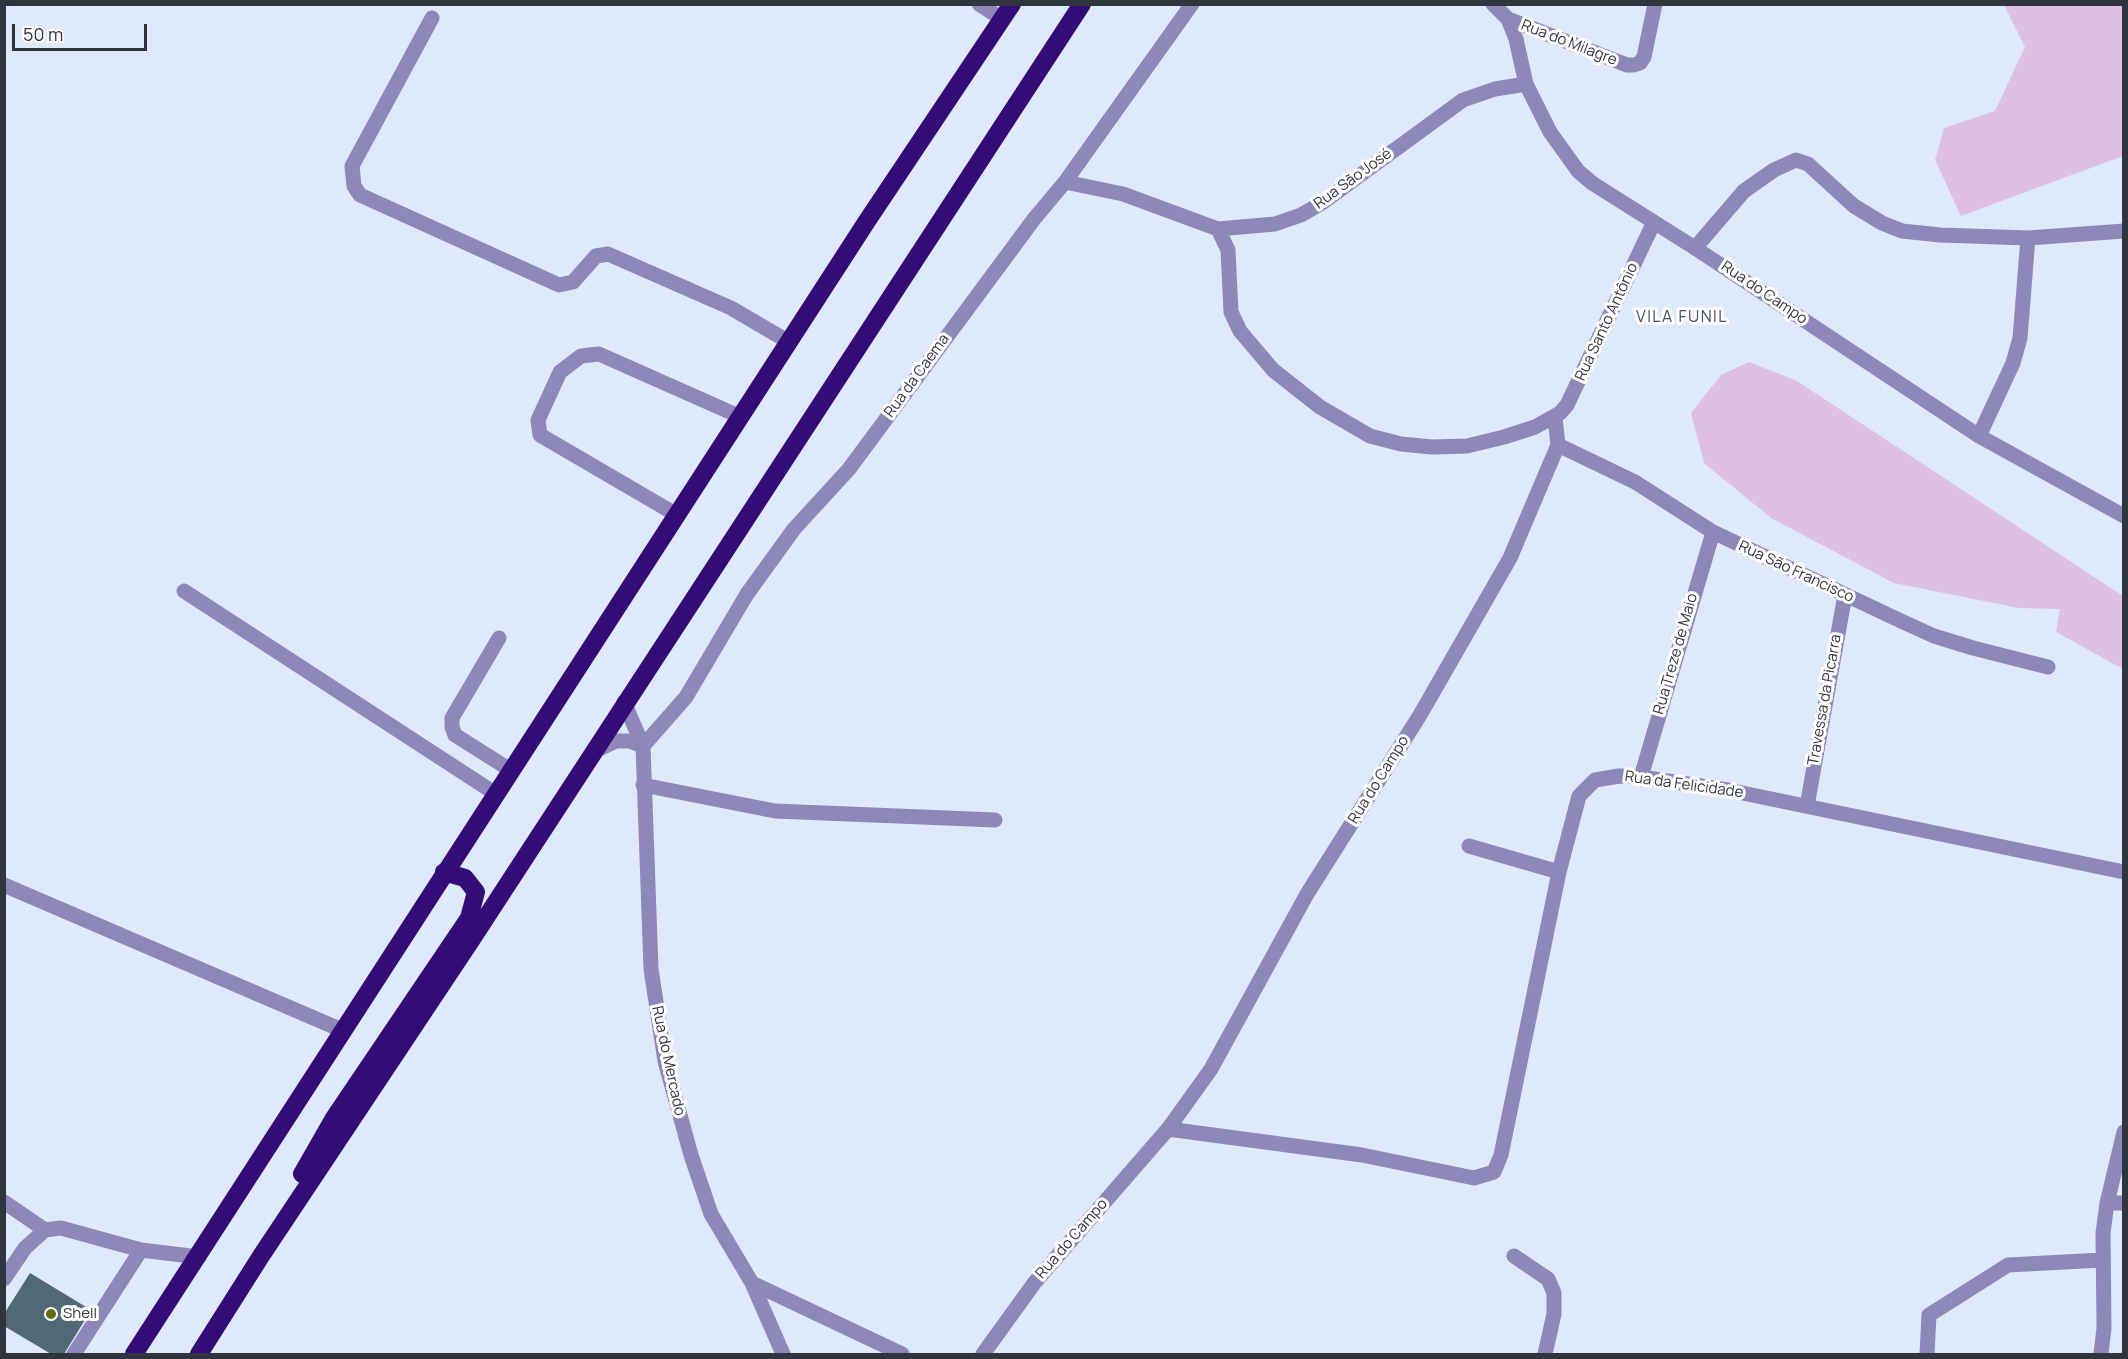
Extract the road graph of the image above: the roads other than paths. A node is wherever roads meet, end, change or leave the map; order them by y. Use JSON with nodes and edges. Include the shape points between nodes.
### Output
{"nodes":[{"id":1,"x":979,"y":4,"type":"edge"},
{"id":2,"x":1082,"y":4,"type":"edge"},
{"id":3,"x":1192,"y":4,"type":"edge"},
{"id":4,"x":1493,"y":4,"type":"edge"},
{"id":5,"x":1655,"y":4,"type":"edge"},
{"id":6,"x":1007,"y":12,"type":"edge"},
{"id":7,"x":432,"y":18,"type":"dead end"},
{"id":8,"x":1508,"y":19,"type":"junction"},
{"id":9,"x":1526,"y":84,"type":"junction"},
{"id":10,"x":1065,"y":182,"type":"junction"},
{"id":11,"x":1654,"y":222,"type":"junction"},
{"id":12,"x":1218,"y":229,"type":"junction"},
{"id":13,"x":2124,"y":231,"type":"edge"},
{"id":14,"x":2028,"y":238,"type":"junction"},
{"id":15,"x":1695,"y":248,"type":"junction"},
{"id":16,"x":789,"y":342,"type":"junction"},
{"id":17,"x":741,"y":417,"type":"junction"},
{"id":18,"x":1555,"y":417,"type":"junction"},
{"id":19,"x":1978,"y":436,"type":"junction"},
{"id":20,"x":1558,"y":445,"type":"junction"},
{"id":21,"x":2120,"y":513,"type":"edge"},
{"id":22,"x":677,"y":515,"type":"junction"},
{"id":23,"x":1713,"y":532,"type":"junction"},
{"id":24,"x":184,"y":591,"type":"dead end"},
{"id":25,"x":1845,"y":595,"type":"junction"},
{"id":26,"x":499,"y":638,"type":"dead end"},
{"id":27,"x":2048,"y":668,"type":"dead end"},
{"id":28,"x":624,"y":702,"type":"junction"},
{"id":29,"x":642,"y":746,"type":"junction"},
{"id":30,"x":590,"y":754,"type":"junction"},
{"id":31,"x":512,"y":771,"type":"junction"},
{"id":32,"x":1641,"y":777,"type":"junction"},
{"id":33,"x":643,"y":785,"type":"junction"},
{"id":34,"x":496,"y":794,"type":"junction"},
{"id":35,"x":1807,"y":806,"type":"junction"},
{"id":36,"x":995,"y":819,"type":"dead end"},
{"id":37,"x":1470,"y":846,"type":"dead end"},
{"id":38,"x":444,"y":872,"type":"junction"},
{"id":39,"x":1559,"y":872,"type":"junction"},
{"id":40,"x":2124,"y":872,"type":"edge"},
{"id":41,"x":4,"y":885,"type":"edge"},
{"id":42,"x":344,"y":1031,"type":"junction"},
{"id":43,"x":1168,"y":1129,"type":"junction"},
{"id":44,"x":2124,"y":1132,"type":"edge"},
{"id":45,"x":4,"y":1202,"type":"edge"},
{"id":46,"x":2107,"y":1203,"type":"junction"},
{"id":47,"x":2124,"y":1203,"type":"edge"},
{"id":48,"x":45,"y":1230,"type":"junction"},
{"id":49,"x":141,"y":1250,"type":"junction"},
{"id":50,"x":261,"y":1256,"type":"junction"},
{"id":51,"x":1514,"y":1256,"type":"dead end"},
{"id":52,"x":199,"y":1257,"type":"junction"},
{"id":53,"x":2102,"y":1260,"type":"junction"},
{"id":54,"x":4,"y":1280,"type":"edge"},
{"id":55,"x":752,"y":1283,"type":"junction"},
{"id":56,"x":74,"y":1354,"type":"edge"},
{"id":57,"x":134,"y":1354,"type":"edge"},
{"id":58,"x":199,"y":1354,"type":"edge"},
{"id":59,"x":783,"y":1354,"type":"edge"},
{"id":60,"x":902,"y":1354,"type":"edge"},
{"id":61,"x":983,"y":1354,"type":"edge"},
{"id":62,"x":1545,"y":1354,"type":"edge"},
{"id":63,"x":1927,"y":1354,"type":"edge"},
{"id":64,"x":2101,"y":1354,"type":"edge"}],
"edges":[{"from":1,"to":6,"type":"street"},
{"from":2,"to":28,"type":"highway"},
{"from":3,"to":10,"type":"street","name":"Rua da Caema"},
{"from":4,"to":8,"type":"street","name":"Rua do Campo"},
{"from":5,"to":8,"type":"street","name":"Rua do Milagre","via":[[1644,57],[1634,65]]},
{"from":6,"to":16,"type":"highway"},
{"from":7,"to":16,"type":"street","via":[[352,166],[354,186],[360,195],[559,285],[573,282],[596,256],[608,254],[731,308]]},
{"from":8,"to":9,"type":"street","name":"Rua do Campo"},
{"from":9,"to":11,"type":"street","name":"Rua do Campo","via":[[1550,132],[1578,171]]},
{"from":9,"to":12,"type":"street","name":"Rua São José","via":[[1462,100],[1322,203],[1301,214],[1275,224]]},
{"from":10,"to":12,"type":"street","name":"Rua São José","via":[[1123,194]]},
{"from":10,"to":29,"type":"street","name":"Rua da Caema","via":[[849,469],[794,529],[747,594],[686,697]]},
{"from":11,"to":15,"type":"street","name":"Rua do Campo"},
{"from":11,"to":18,"type":"street","name":"Rua Santo Antônio","via":[[1567,405]]},
{"from":12,"to":18,"type":"street","via":[[1228,250],[1231,312],[1240,331],[1273,370],[1342,423],[1401,444],[1449,447],[1503,437]]},
{"from":13,"to":14,"type":"street"},
{"from":14,"to":15,"type":"street","via":[[1902,231],[1854,206],[1808,164],[1796,160],[1744,191]]},
{"from":14,"to":19,"type":"street","via":[[2020,338],[2013,363]]},
{"from":15,"to":19,"type":"street","name":"Rua do Campo"},
{"from":16,"to":17,"type":"highway"},
{"from":17,"to":22,"type":"highway"},
{"from":17,"to":22,"type":"street","via":[[599,354],[580,356],[560,372],[538,420],[540,435]]},
{"from":18,"to":20,"type":"street","name":"Rua do Campo"},
{"from":19,"to":21,"type":"street","name":"Rua do Campo"},
{"from":20,"to":23,"type":"street","name":"Rua São Francisco","via":[[1635,482]]},
{"from":20,"to":43,"type":"street","name":"Rua do Campo","via":[[1510,558],[1420,715],[1307,894],[1211,1069]]},
{"from":22,"to":31,"type":"highway"},
{"from":23,"to":25,"type":"street","name":"Rua São Francisco"},
{"from":23,"to":32,"type":"street","name":"Rua Treze de Maio"},
{"from":24,"to":34,"type":"street"},
{"from":25,"to":27,"type":"street","name":"Rua São Francisco","via":[[1934,636]]},
{"from":25,"to":35,"type":"street","name":"Travessa da Picarra"},
{"from":26,"to":31,"type":"street","via":[[452,718],[452,727],[455,735]]},
{"from":28,"to":29,"type":"street","name":"Rua do Mercado"},
{"from":28,"to":30,"type":"highway"},
{"from":29,"to":30,"type":"street","via":[[616,741]]},
{"from":29,"to":33,"type":"street","name":"Rua do Mercado"},
{"from":30,"to":50,"type":"highway"},
{"from":31,"to":34,"type":"highway"},
{"from":32,"to":35,"type":"street","name":"Rua da Felicidade"},
{"from":32,"to":39,"type":"street","name":"Rua da Felicidade","via":[[1606,777],[1587,785],[1579,796]]},
{"from":33,"to":36,"type":"street","via":[[775,811]]},
{"from":33,"to":55,"type":"street","name":"Rua do Mercado","via":[[651,969],[665,1061],[711,1214]]},
{"from":34,"to":38,"type":"highway"},
{"from":35,"to":40,"type":"street","name":"Rua da Felicidade"},
{"from":37,"to":39,"type":"street"},
{"from":38,"to":42,"type":"highway"},
{"from":38,"to":50,"type":"highway","via":[[465,879],[476,892],[469,918],[334,1118]]},
{"from":39,"to":43,"type":"street","name":"Rua da Felicidade","via":[[1501,1155],[1494,1172],[1474,1178],[1310,1147]]},
{"from":41,"to":42,"type":"street"},
{"from":42,"to":52,"type":"highway"},
{"from":43,"to":61,"type":"street","name":"Rua do Campo","via":[[1035,1282]]},
{"from":44,"to":46,"type":"street"},
{"from":45,"to":48,"type":"street"},
{"from":46,"to":47,"type":"street"},
{"from":46,"to":53,"type":"street"},
{"from":48,"to":49,"type":"street","via":[[61,1228]]},
{"from":48,"to":54,"type":"street","via":[[25,1248]]},
{"from":49,"to":52,"type":"street"},
{"from":49,"to":56,"type":"street"},
{"from":50,"to":58,"type":"highway"},
{"from":51,"to":62,"type":"street","via":[[1548,1279],[1554,1293],[1554,1314]]},
{"from":52,"to":57,"type":"highway"},
{"from":53,"to":63,"type":"street","via":[[2008,1265],[1929,1315]]},
{"from":53,"to":64,"type":"street"},
{"from":55,"to":59,"type":"street","name":"Rua do Mercado"},
{"from":55,"to":60,"type":"street"}]}
